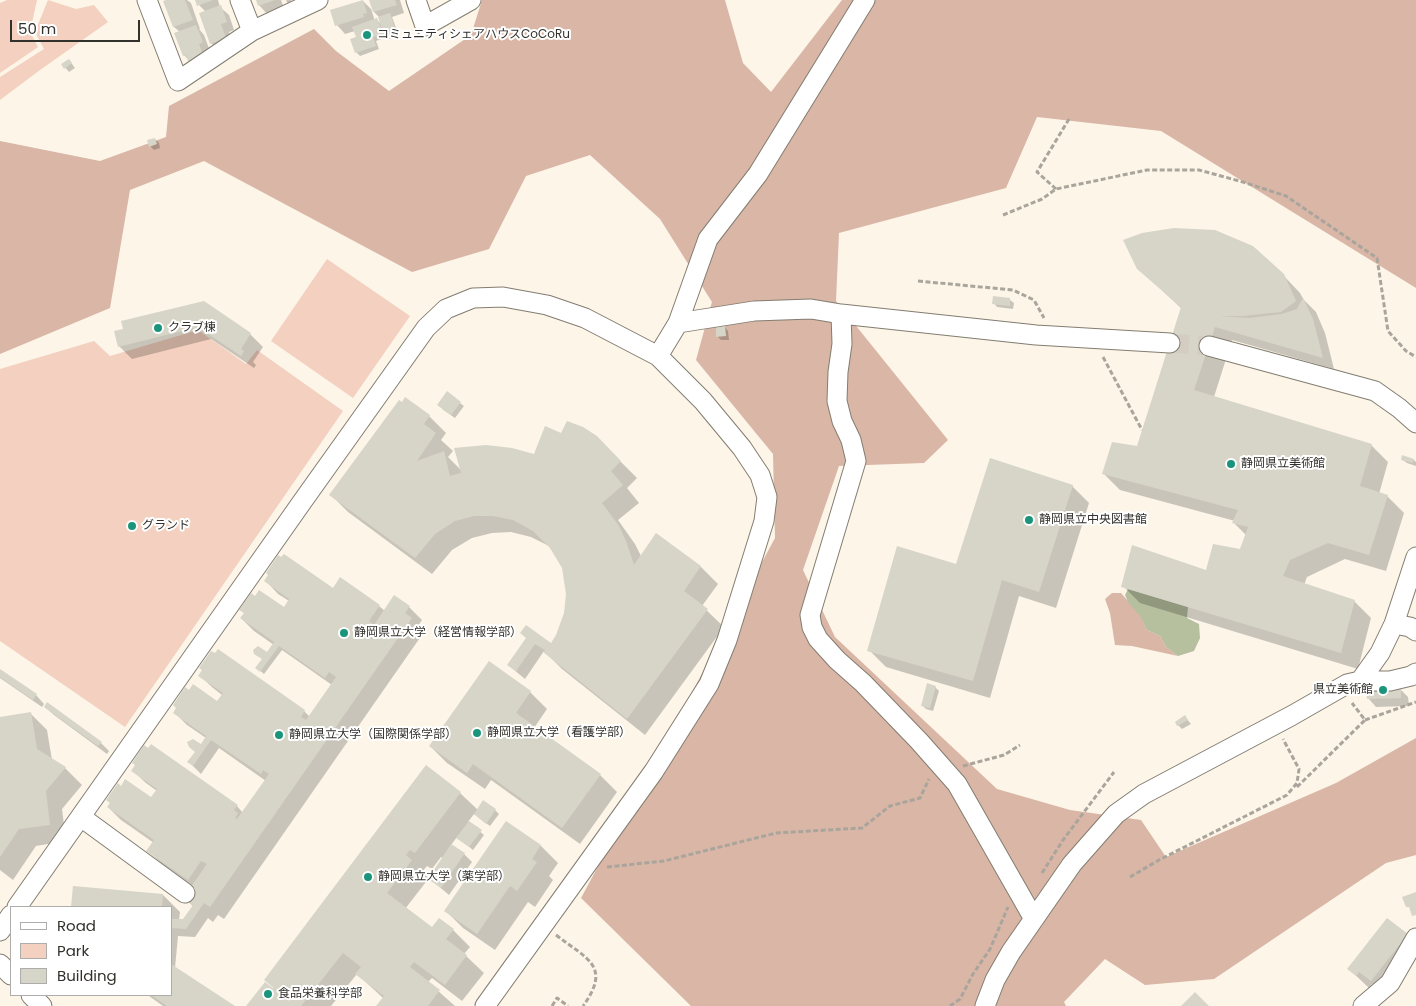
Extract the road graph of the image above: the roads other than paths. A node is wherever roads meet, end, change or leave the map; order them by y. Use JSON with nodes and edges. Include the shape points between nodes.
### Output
{"nodes":[{"id":1,"x":147,"y":0,"type":"edge"},
{"id":2,"x":240,"y":0,"type":"edge"},
{"id":3,"x":318,"y":0,"type":"edge"},
{"id":4,"x":416,"y":0,"type":"edge"},
{"id":5,"x":471,"y":0,"type":"edge"},
{"id":6,"x":865,"y":0,"type":"edge"},
{"id":7,"x":252,"y":31,"type":"junction"},
{"id":8,"x":841,"y":314,"type":"junction"},
{"id":9,"x":678,"y":323,"type":"junction"},
{"id":10,"x":1170,"y":343,"type":"tunnel mouth"},
{"id":11,"x":1209,"y":346,"type":"tunnel mouth"},
{"id":12,"x":658,"y":356,"type":"junction"},
{"id":13,"x":1416,"y":424,"type":"edge"},
{"id":14,"x":1416,"y":557,"type":"edge"},
{"id":15,"x":1394,"y":624,"type":"junction"},
{"id":16,"x":1416,"y":631,"type":"edge"},
{"id":17,"x":1416,"y":672,"type":"edge"},
{"id":18,"x":1354,"y":682,"type":"junction"},
{"id":19,"x":81,"y":817,"type":"junction"},
{"id":20,"x":185,"y":893,"type":"dead end"},
{"id":21,"x":18,"y":906,"type":"edge"},
{"id":22,"x":10,"y":917,"type":"edge"},
{"id":23,"x":1034,"y":919,"type":"junction"},
{"id":24,"x":0,"y":931,"type":"edge"},
{"id":25,"x":1416,"y":938,"type":"edge"},
{"id":26,"x":0,"y":964,"type":"edge"},
{"id":27,"x":10,"y":974,"type":"edge"},
{"id":28,"x":32,"y":996,"type":"edge"},
{"id":29,"x":42,"y":1006,"type":"edge"},
{"id":30,"x":486,"y":1006,"type":"edge"},
{"id":31,"x":984,"y":1006,"type":"edge"},
{"id":32,"x":1363,"y":1006,"type":"edge"}],
"edges":[{"from":1,"to":7,"type":"street","via":[[178,80]]},
{"from":2,"to":7,"type":"street"},
{"from":3,"to":7,"type":"street"},
{"from":4,"to":5,"type":"street","via":[[425,26]]},
{"from":6,"to":9,"type":"street","via":[[758,174],[708,239]]},
{"from":8,"to":9,"type":"street","via":[[811,309],[754,311]]},
{"from":8,"to":10,"type":"street","via":[[1046,335]]},
{"from":8,"to":23,"type":"street","via":[[837,400],[856,461],[810,615],[812,627],[837,660],[864,683],[956,784]]},
{"from":9,"to":12,"type":"street"},
{"from":11,"to":13,"type":"street","via":[[1375,391]]},
{"from":12,"to":19,"type":"street","via":[[585,318],[547,305],[503,297],[473,298],[446,309],[426,328]]},
{"from":12,"to":30,"type":"street","via":[[703,401],[760,475],[766,497],[764,521],[727,640],[709,684],[654,771]]},
{"from":14,"to":15,"type":"street"},
{"from":15,"to":16,"type":"street"},
{"from":15,"to":18,"type":"street","via":[[1380,653]]},
{"from":17,"to":18,"type":"street","via":[[1390,681]]},
{"from":18,"to":23,"type":"street","via":[[1144,794],[1116,814],[1072,864]]},
{"from":19,"to":20,"type":"street"},
{"from":19,"to":21,"type":"street"},
{"from":22,"to":24,"type":"street"},
{"from":23,"to":31,"type":"street","via":[[1011,952]]},
{"from":25,"to":32,"type":"street","via":[[1390,983]]},
{"from":26,"to":27,"type":"street"},
{"from":28,"to":29,"type":"street"}]}
